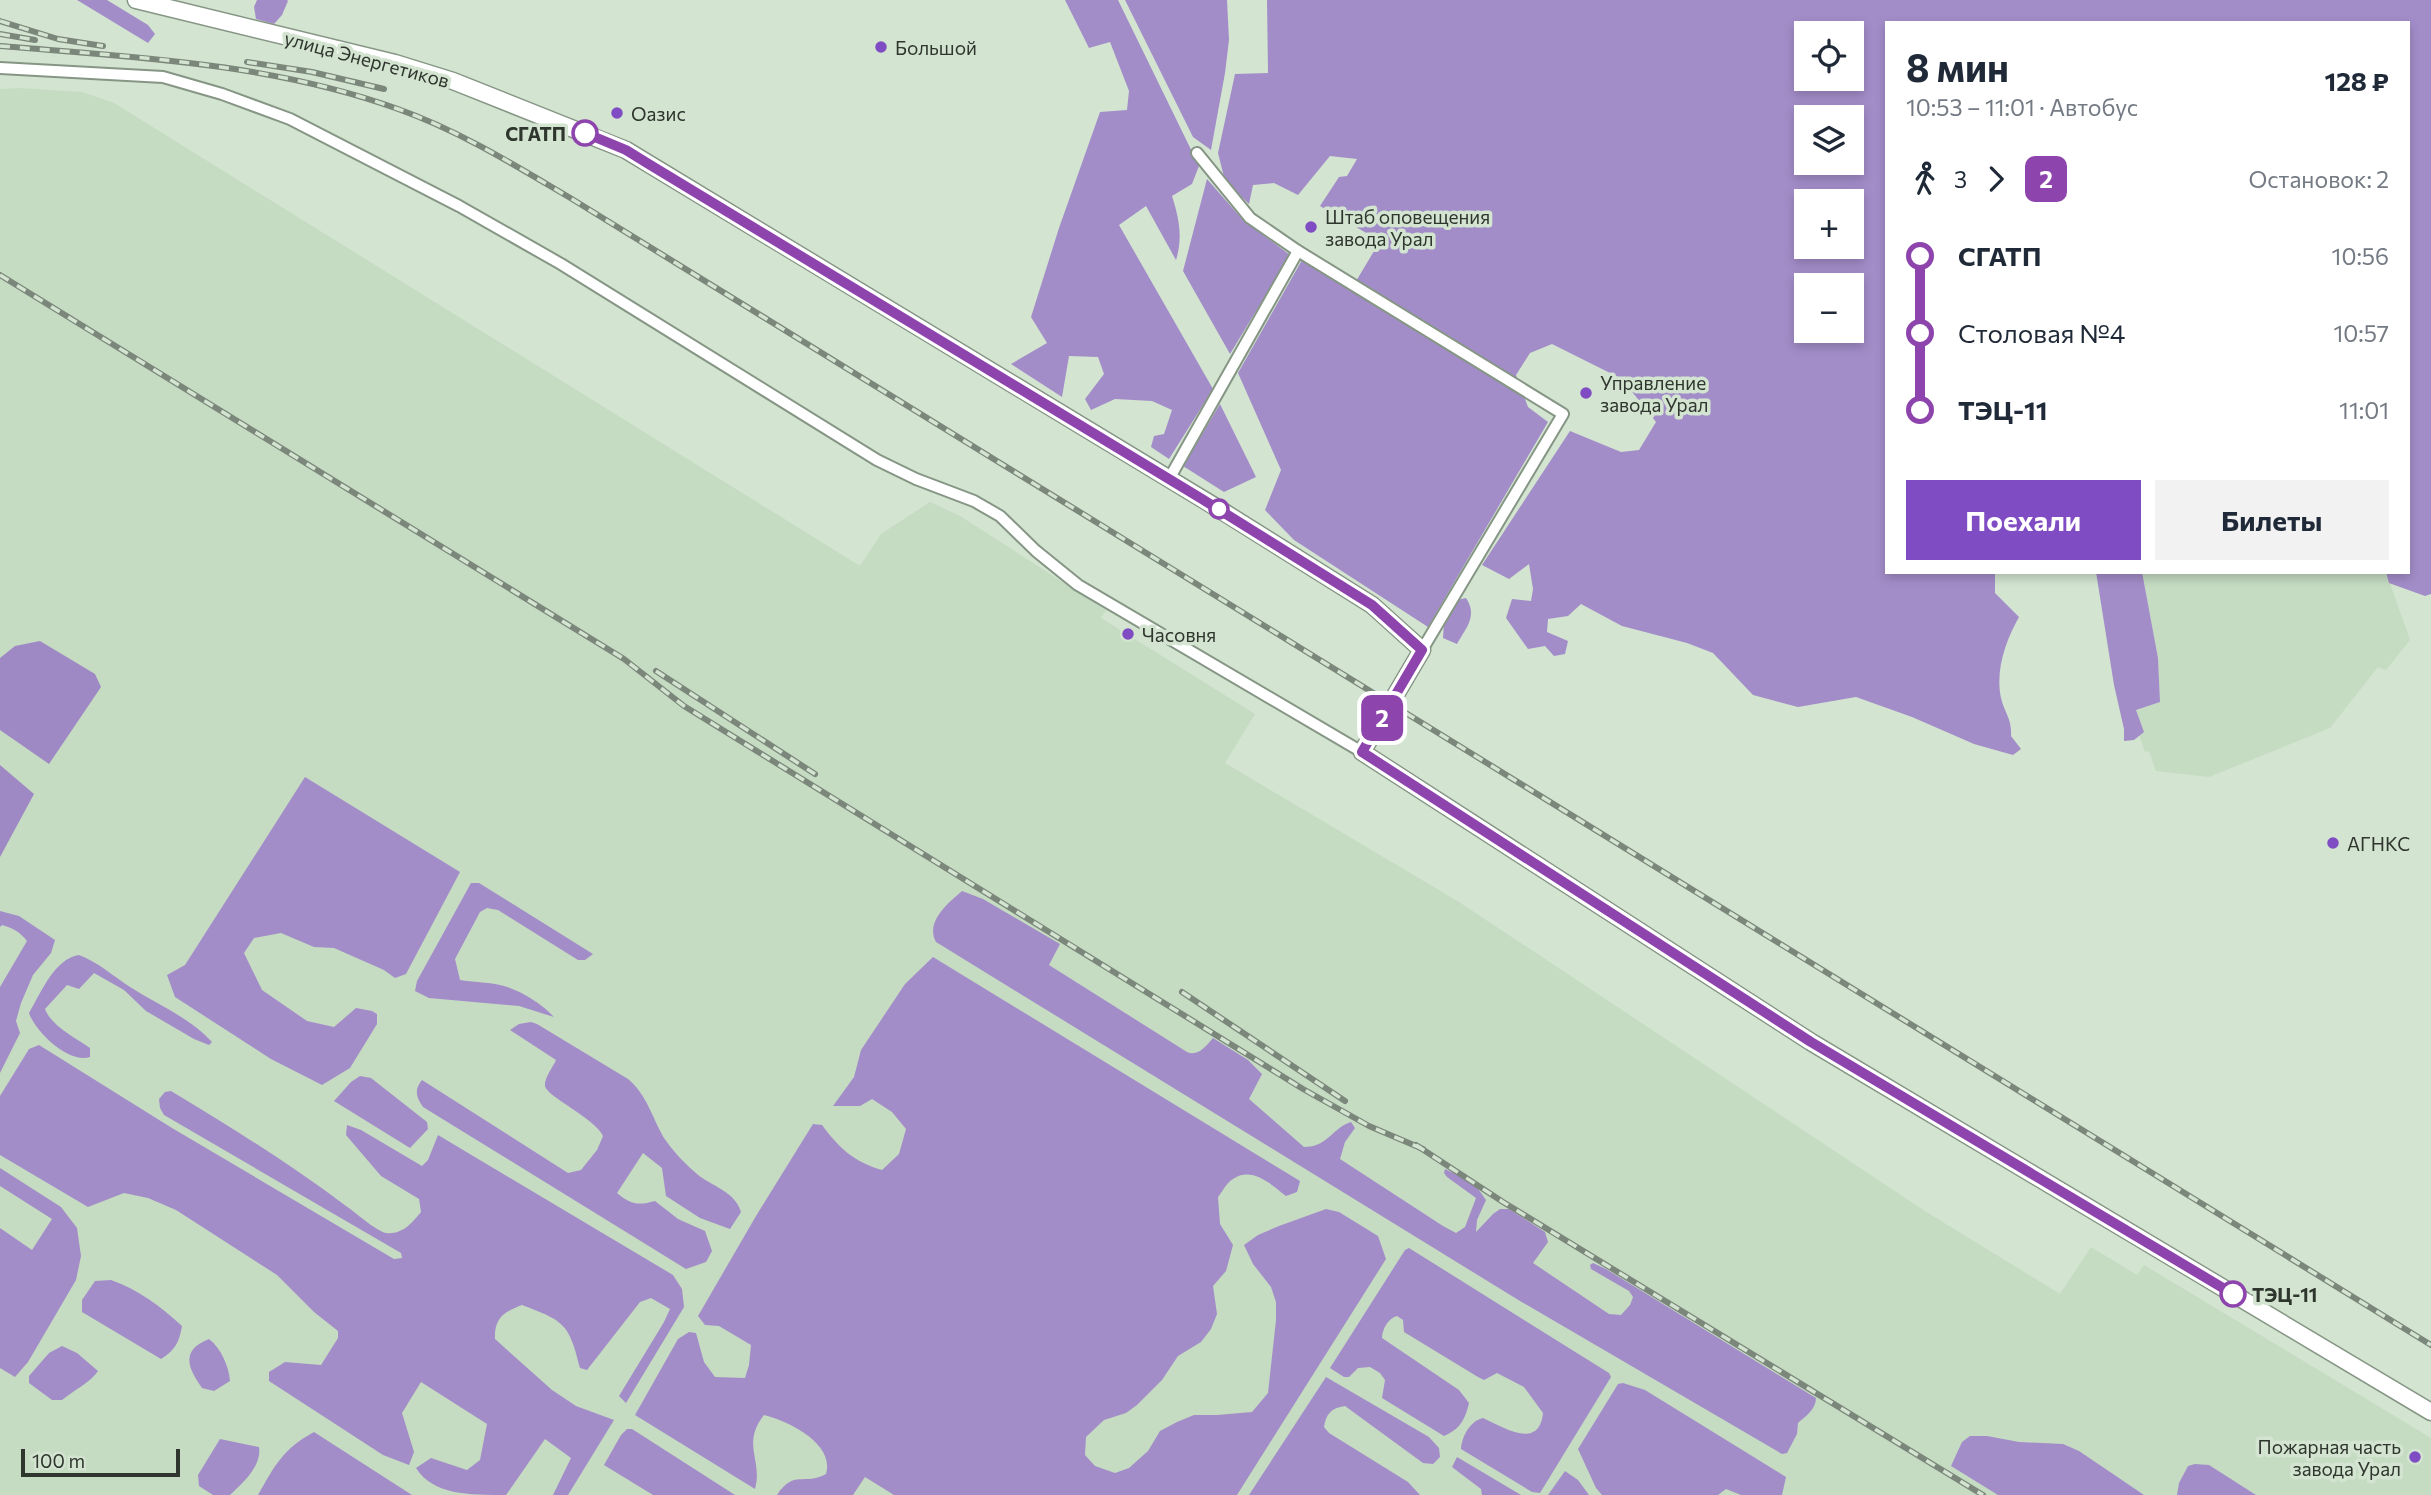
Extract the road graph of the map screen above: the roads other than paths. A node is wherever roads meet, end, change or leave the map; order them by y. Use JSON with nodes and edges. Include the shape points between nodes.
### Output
{"nodes":[{"id":1,"x":136,"y":0,"type":"edge"},
{"id":2,"x":0,"y":68,"type":"edge"},
{"id":3,"x":1197,"y":153,"type":"dead end"},
{"id":4,"x":1298,"y":251,"type":"junction"},
{"id":5,"x":1169,"y":479,"type":"junction"},
{"id":6,"x":1422,"y":650,"type":"junction"},
{"id":7,"x":1362,"y":752,"type":"junction"},
{"id":8,"x":2431,"y":1412,"type":"edge"}],
"edges":[{"from":1,"to":5,"type":"street","name":"улица Энергетиков","via":[[395,62],[626,150]]},
{"from":2,"to":7,"type":"street","via":[[163,77],[290,119],[561,264],[877,460],[991,511],[1078,585]]},
{"from":3,"to":4,"type":"street","via":[[1250,218]]},
{"from":4,"to":5,"type":"street"},
{"from":4,"to":6,"type":"street","via":[[1563,414]]},
{"from":5,"to":6,"type":"street","name":"улица Энергетиков","via":[[1372,605]]},
{"from":6,"to":7,"type":"street"},
{"from":7,"to":8,"type":"street","via":[[1811,1042]]}]}
